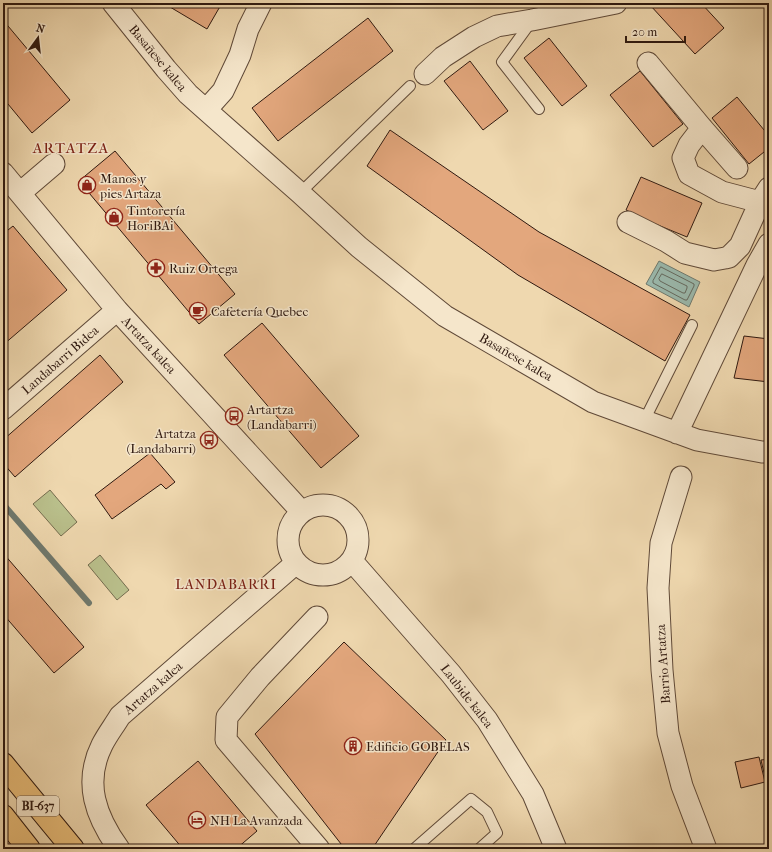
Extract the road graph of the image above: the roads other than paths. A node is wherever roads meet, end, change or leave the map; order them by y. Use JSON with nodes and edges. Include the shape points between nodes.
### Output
{"nodes":[{"id":1,"x":113,"y":3,"type":"edge"},
{"id":2,"x":261,"y":3,"type":"edge"},
{"id":3,"x":616,"y":3,"type":"edge"},
{"id":4,"x":532,"y":20,"type":"junction"},
{"id":5,"x":648,"y":62,"type":"dead end"},
{"id":6,"x":417,"y":80,"type":"joint"},
{"id":7,"x":539,"y":109,"type":"dead end"},
{"id":8,"x":206,"y":110,"type":"junction"},
{"id":9,"x":702,"y":128,"type":"junction"},
{"id":10,"x":54,"y":164,"type":"dead end"},
{"id":11,"x":737,"y":168,"type":"dead end"},
{"id":12,"x":3,"y":173,"type":"edge"},
{"id":13,"x":20,"y":193,"type":"junction"},
{"id":14,"x":300,"y":193,"type":"junction"},
{"id":15,"x":765,"y":195,"type":"edge"},
{"id":16,"x":628,"y":222,"type":"dead end"},
{"id":17,"x":769,"y":244,"type":"edge"},
{"id":18,"x":117,"y":310,"type":"junction"},
{"id":19,"x":692,"y":325,"type":"dead end"},
{"id":20,"x":3,"y":409,"type":"edge"},
{"id":21,"x":644,"y":421,"type":"junction"},
{"id":22,"x":677,"y":433,"type":"junction"},
{"id":23,"x":769,"y":452,"type":"edge"},
{"id":24,"x":681,"y":477,"type":"dead end"},
{"id":25,"x":301,"y":512,"type":"junction"},
{"id":26,"x":352,"y":561,"type":"junction"},
{"id":27,"x":296,"y":563,"type":"junction"},
{"id":28,"x":316,"y":617,"type":"dead end"},
{"id":29,"x":3,"y":764,"type":"edge"},
{"id":30,"x":3,"y":816,"type":"edge"},
{"id":31,"x":30,"y":849,"type":"edge"},
{"id":32,"x":73,"y":849,"type":"edge"},
{"id":33,"x":119,"y":849,"type":"edge"},
{"id":34,"x":319,"y":849,"type":"edge"},
{"id":35,"x":414,"y":849,"type":"edge"},
{"id":36,"x":479,"y":849,"type":"edge"},
{"id":37,"x":556,"y":849,"type":"edge"},
{"id":38,"x":706,"y":849,"type":"edge"}],
"edges":[{"from":1,"to":8,"type":"street","name":"Basañese kalea","via":[[166,69]]},
{"from":2,"to":8,"type":"street","via":[[222,91]]},
{"from":3,"to":4,"type":"street"},
{"from":4,"to":6,"type":"street","via":[[497,26],[474,36],[443,57]]},
{"from":4,"to":7,"type":"lane","via":[[502,62]]},
{"from":5,"to":9,"type":"street"},
{"from":6,"to":14,"type":"lane"},
{"from":8,"to":14,"type":"street","name":"Basañese kalea"},
{"from":9,"to":11,"type":"street"},
{"from":9,"to":15,"type":"street","via":[[688,145],[683,158],[689,174],[722,192]]},
{"from":10,"to":13,"type":"street"},
{"from":12,"to":13,"type":"street","name":"Artatza kalea"},
{"from":13,"to":18,"type":"street","name":"Artatza kalea"},
{"from":14,"to":21,"type":"street","name":"Basañese kalea","via":[[359,248],[445,316],[593,402]]},
{"from":15,"to":16,"type":"street","via":[[740,246],[729,257],[714,260],[685,253]]},
{"from":17,"to":22,"type":"street"},
{"from":18,"to":20,"type":"street","name":"Landabarri Bidea"},
{"from":18,"to":25,"type":"street","name":"Artatza kalea"},
{"from":19,"to":21,"type":"lane"},
{"from":21,"to":22,"type":"street","name":"Basañese kalea"},
{"from":22,"to":23,"type":"street","name":"Basañese kalea","via":[[697,440]]},
{"from":24,"to":38,"type":"street","name":"Barrio Artatza","via":[[661,543],[658,588],[662,670],[668,733],[682,786]]},
{"from":25,"to":26,"type":"street","via":[[311,506],[323,504],[334,506],[344,512],[352,520],[359,541]]},
{"from":25,"to":27,"type":"street","via":[[292,523],[287,536],[290,555]]},
{"from":26,"to":27,"type":"street","via":[[335,574],[324,576],[303,570]]},
{"from":26,"to":37,"type":"street","name":"Laubide kalea","via":[[451,674],[487,720],[533,794]]},
{"from":27,"to":33,"type":"street","name":"Artatza kalea","via":[[120,716],[102,746],[92,780],[95,805]]},
{"from":28,"to":34,"type":"street","via":[[227,717],[226,740]]},
{"from":29,"to":32,"type":"highway","number":"BI-637"},
{"from":30,"to":31,"type":"highway","number":"BI-637"},
{"from":35,"to":36,"type":"lane","via":[[471,799],[487,812],[497,833]]}]}
